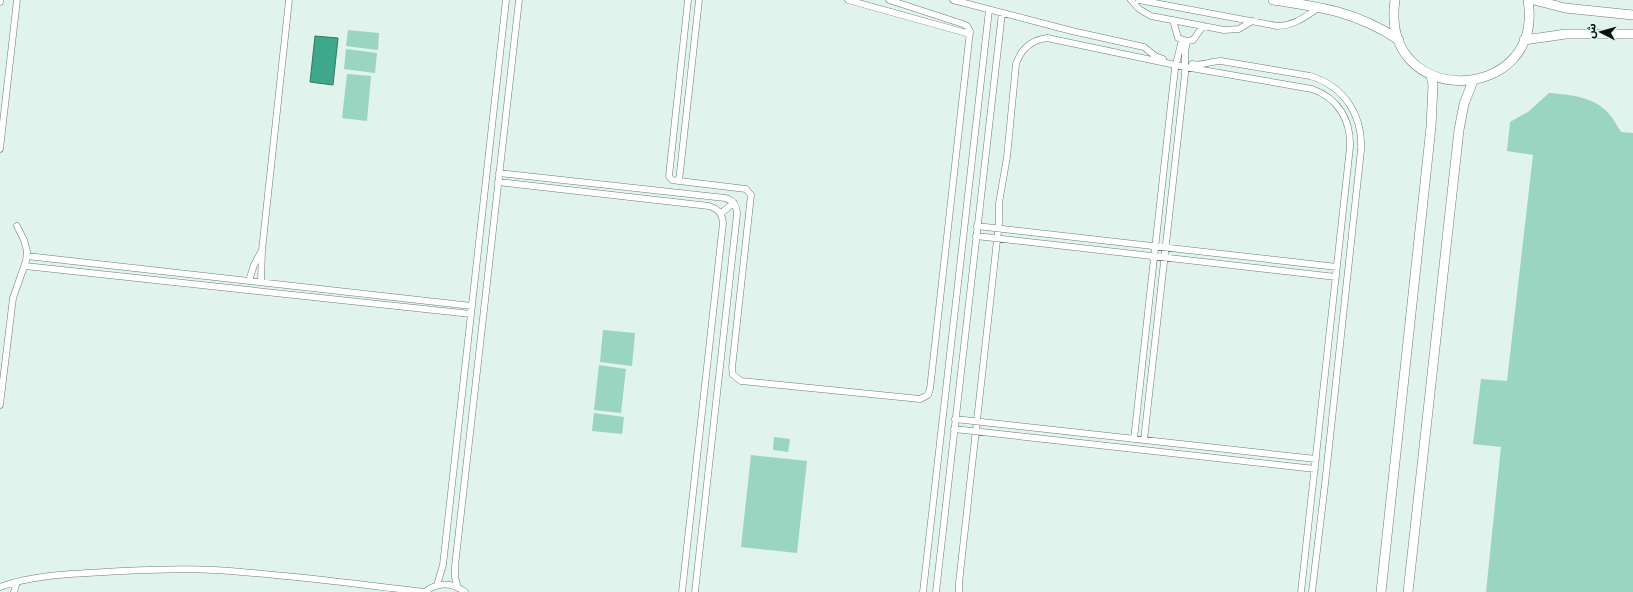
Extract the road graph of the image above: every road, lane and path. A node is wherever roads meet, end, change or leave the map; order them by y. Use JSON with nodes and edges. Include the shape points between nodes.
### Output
{"nodes":[{"id":1,"x":17,"y":0,"type":"edge"},
{"id":2,"x":289,"y":0,"type":"edge"},
{"id":3,"x":506,"y":0,"type":"edge"},
{"id":4,"x":519,"y":0,"type":"edge"},
{"id":5,"x":688,"y":0,"type":"edge"},
{"id":6,"x":699,"y":0,"type":"edge"},
{"id":7,"x":848,"y":0,"type":"edge"},
{"id":8,"x":889,"y":0,"type":"edge"},
{"id":9,"x":953,"y":0,"type":"edge"},
{"id":10,"x":1131,"y":0,"type":"edge"},
{"id":11,"x":1139,"y":0,"type":"edge"},
{"id":12,"x":1273,"y":0,"type":"edge"},
{"id":13,"x":1395,"y":0,"type":"edge"},
{"id":14,"x":1528,"y":0,"type":"edge"},
{"id":15,"x":1534,"y":0,"type":"edge"},
{"id":16,"x":1320,"y":7,"type":"junction"},
{"id":17,"x":915,"y":8,"type":"junction"},
{"id":18,"x":989,"y":10,"type":"junction"},
{"id":19,"x":1002,"y":13,"type":"junction"},
{"id":20,"x":1633,"y":15,"type":"edge"},
{"id":21,"x":911,"y":18,"type":"junction"},
{"id":22,"x":1173,"y":20,"type":"junction"},
{"id":23,"x":1252,"y":22,"type":"junction"},
{"id":24,"x":1203,"y":26,"type":"junction"},
{"id":25,"x":970,"y":34,"type":"junction"},
{"id":26,"x":1633,"y":34,"type":"edge"},
{"id":27,"x":1399,"y":40,"type":"junction"},
{"id":28,"x":1524,"y":40,"type":"junction"},
{"id":29,"x":1184,"y":41,"type":"junction"},
{"id":30,"x":1177,"y":64,"type":"junction"},
{"id":31,"x":1185,"y":65,"type":"junction"},
{"id":32,"x":1431,"y":75,"type":"junction"},
{"id":33,"x":1474,"y":81,"type":"junction"},
{"id":34,"x":495,"y":94,"type":"junction"},
{"id":35,"x":508,"y":96,"type":"junction"},
{"id":36,"x":976,"y":116,"type":"junction"},
{"id":37,"x":990,"y":117,"type":"junction"},
{"id":38,"x":0,"y":149,"type":"edge"},
{"id":39,"x":499,"y":173,"type":"junction"},
{"id":40,"x":679,"y":181,"type":"junction"},
{"id":41,"x":498,"y":182,"type":"junction"},
{"id":42,"x":734,"y":203,"type":"junction"},
{"id":43,"x":721,"y":213,"type":"junction"},
{"id":44,"x":17,"y":226,"type":"dead end"},
{"id":45,"x":977,"y":226,"type":"junction"},
{"id":46,"x":480,"y":228,"type":"junction"},
{"id":47,"x":493,"y":229,"type":"junction"},
{"id":48,"x":998,"y":229,"type":"junction"},
{"id":49,"x":976,"y":236,"type":"junction"},
{"id":50,"x":997,"y":238,"type":"junction"},
{"id":51,"x":720,"y":244,"type":"junction"},
{"id":52,"x":733,"y":245,"type":"junction"},
{"id":53,"x":1156,"y":246,"type":"junction"},
{"id":54,"x":1166,"y":248,"type":"junction"},
{"id":55,"x":262,"y":250,"type":"junction"},
{"id":56,"x":27,"y":256,"type":"junction"},
{"id":57,"x":1155,"y":256,"type":"junction"},
{"id":58,"x":1164,"y":257,"type":"junction"},
{"id":59,"x":26,"y":266,"type":"junction"},
{"id":60,"x":1337,"y":267,"type":"junction"},
{"id":61,"x":1336,"y":276,"type":"junction"},
{"id":62,"x":249,"y":281,"type":"junction"},
{"id":63,"x":261,"y":282,"type":"junction"},
{"id":64,"x":472,"y":306,"type":"junction"},
{"id":65,"x":471,"y":314,"type":"junction"},
{"id":66,"x":951,"y":338,"type":"junction"},
{"id":67,"x":964,"y":339,"type":"junction"},
{"id":68,"x":0,"y":405,"type":"edge"},
{"id":69,"x":956,"y":419,"type":"junction"},
{"id":70,"x":977,"y":421,"type":"junction"},
{"id":71,"x":954,"y":429,"type":"junction"},
{"id":72,"x":976,"y":432,"type":"junction"},
{"id":73,"x":1134,"y":439,"type":"junction"},
{"id":74,"x":1144,"y":440,"type":"junction"},
{"id":75,"x":1242,"y":451,"type":"junction"},
{"id":76,"x":1316,"y":459,"type":"junction"},
{"id":77,"x":1240,"y":461,"type":"junction"},
{"id":78,"x":1315,"y":469,"type":"junction"},
{"id":79,"x":452,"y":479,"type":"junction"},
{"id":80,"x":465,"y":480,"type":"junction"},
{"id":81,"x":931,"y":529,"type":"junction"},
{"id":82,"x":944,"y":530,"type":"junction"},
{"id":83,"x":688,"y":533,"type":"junction"},
{"id":84,"x":701,"y":535,"type":"junction"},
{"id":85,"x":17,"y":582,"type":"junction"},
{"id":86,"x":437,"y":585,"type":"junction"},
{"id":87,"x":0,"y":587,"type":"edge"},
{"id":88,"x":458,"y":588,"type":"junction"},
{"id":89,"x":14,"y":592,"type":"edge"},
{"id":90,"x":425,"y":592,"type":"edge"},
{"id":91,"x":464,"y":592,"type":"edge"},
{"id":92,"x":682,"y":592,"type":"edge"},
{"id":93,"x":695,"y":592,"type":"edge"},
{"id":94,"x":923,"y":592,"type":"edge"},
{"id":95,"x":936,"y":592,"type":"edge"},
{"id":96,"x":960,"y":592,"type":"edge"},
{"id":97,"x":1301,"y":592,"type":"edge"},
{"id":98,"x":1312,"y":592,"type":"edge"},
{"id":99,"x":1381,"y":592,"type":"edge"},
{"id":100,"x":1408,"y":592,"type":"edge"}],
"edges":[{"from":1,"to":38,"type":"street"},
{"from":2,"to":55,"type":"street"},
{"from":3,"to":34,"type":"street"},
{"from":4,"to":35,"type":"street"},
{"from":5,"to":40,"type":"street","via":[[669,173],[672,180]]},
{"from":6,"to":40,"type":"street"},
{"from":7,"to":21,"type":"street"},
{"from":8,"to":17,"type":"street"},
{"from":9,"to":18,"type":"street"},
{"from":10,"to":22,"type":"street","via":[[1138,9],[1147,14]]},
{"from":11,"to":23,"type":"street"},
{"from":12,"to":16,"type":"main road"},
{"from":13,"to":27,"type":"main road","via":[[1394,16]]},
{"from":14,"to":28,"type":"main road","via":[[1528,24]]},
{"from":15,"to":20,"type":"main road","via":[[1565,8]]},
{"from":16,"to":23,"type":"street","via":[[1287,25]]},
{"from":16,"to":27,"type":"main road","via":[[1365,21]]},
{"from":17,"to":21,"type":"street"},
{"from":17,"to":25,"type":"street","via":[[965,24]]},
{"from":18,"to":19,"type":"street"},
{"from":18,"to":36,"type":"street"},
{"from":19,"to":30,"type":"street","via":[[1144,47],[1157,57]]},
{"from":19,"to":37,"type":"street"},
{"from":21,"to":25,"type":"street"},
{"from":22,"to":24,"type":"street"},
{"from":22,"to":29,"type":"street","via":[[1177,36]]},
{"from":23,"to":24,"type":"street","via":[[1234,30]]},
{"from":24,"to":29,"type":"street","via":[[1193,40]]},
{"from":25,"to":40,"type":"street","via":[[930,389],[923,399],[744,381],[735,377],[732,368],[751,195],[746,189]]},
{"from":26,"to":28,"type":"main road","via":[[1566,34]]},
{"from":27,"to":32,"type":"main road","via":[[1412,60]]},
{"from":28,"to":33,"type":"main road","via":[[1504,67]]},
{"from":29,"to":30,"type":"street"},
{"from":29,"to":31,"type":"street"},
{"from":30,"to":31,"type":"street"},
{"from":30,"to":48,"type":"street","via":[[1052,38],[1038,40],[1026,47],[1020,55],[1016,69]]},
{"from":30,"to":53,"type":"street"},
{"from":31,"to":54,"type":"street"},
{"from":31,"to":60,"type":"street","via":[[1306,87],[1326,95],[1338,106],[1348,124],[1350,140]]},
{"from":31,"to":98,"type":"street","via":[[1221,61],[1319,78],[1343,95],[1358,121],[1360,150]]},
{"from":32,"to":33,"type":"main road","via":[[1452,81]]},
{"from":32,"to":99,"type":"main road","via":[[1431,134]]},
{"from":33,"to":100,"type":"main road","via":[[1464,104],[1459,130]]},
{"from":34,"to":35,"type":"street"},
{"from":34,"to":46,"type":"street"},
{"from":35,"to":39,"type":"street"},
{"from":36,"to":37,"type":"street"},
{"from":36,"to":66,"type":"street"},
{"from":37,"to":45,"type":"street"},
{"from":39,"to":41,"type":"street"},
{"from":39,"to":42,"type":"street","via":[[725,198]]},
{"from":41,"to":43,"type":"street","via":[[709,206]]},
{"from":41,"to":47,"type":"street"},
{"from":42,"to":43,"type":"street"},
{"from":42,"to":52,"type":"street","via":[[737,211]]},
{"from":43,"to":51,"type":"street","via":[[723,223]]},
{"from":44,"to":56,"type":"street","via":[[24,240]]},
{"from":45,"to":48,"type":"street"},
{"from":45,"to":49,"type":"street"},
{"from":46,"to":47,"type":"street"},
{"from":46,"to":64,"type":"street"},
{"from":47,"to":80,"type":"street"},
{"from":48,"to":50,"type":"street"},
{"from":48,"to":53,"type":"street"},
{"from":49,"to":50,"type":"street"},
{"from":49,"to":67,"type":"street"},
{"from":50,"to":57,"type":"street"},
{"from":50,"to":70,"type":"street"},
{"from":51,"to":52,"type":"street"},
{"from":51,"to":83,"type":"street"},
{"from":52,"to":84,"type":"street"},
{"from":53,"to":54,"type":"street"},
{"from":53,"to":57,"type":"street"},
{"from":54,"to":58,"type":"street"},
{"from":54,"to":60,"type":"street"},
{"from":55,"to":62,"type":"street"},
{"from":55,"to":63,"type":"street"},
{"from":56,"to":59,"type":"street"},
{"from":56,"to":62,"type":"street"},
{"from":57,"to":58,"type":"street"},
{"from":57,"to":73,"type":"street"},
{"from":58,"to":61,"type":"street"},
{"from":58,"to":74,"type":"street"},
{"from":59,"to":65,"type":"street"},
{"from":59,"to":68,"type":"street","via":[[13,298]]},
{"from":60,"to":61,"type":"street"},
{"from":61,"to":76,"type":"street"},
{"from":62,"to":63,"type":"street"},
{"from":63,"to":64,"type":"street"},
{"from":64,"to":65,"type":"street"},
{"from":65,"to":79,"type":"street"},
{"from":66,"to":67,"type":"street"},
{"from":66,"to":81,"type":"street"},
{"from":67,"to":69,"type":"street"},
{"from":69,"to":70,"type":"street"},
{"from":69,"to":71,"type":"street"},
{"from":70,"to":72,"type":"street"},
{"from":70,"to":73,"type":"street"},
{"from":71,"to":72,"type":"street"},
{"from":71,"to":82,"type":"street"},
{"from":72,"to":77,"type":"street"},
{"from":72,"to":96,"type":"street","via":[[958,586]]},
{"from":73,"to":74,"type":"street"},
{"from":74,"to":75,"type":"street"},
{"from":75,"to":76,"type":"street"},
{"from":75,"to":77,"type":"street"},
{"from":76,"to":78,"type":"street"},
{"from":77,"to":78,"type":"street"},
{"from":78,"to":97,"type":"street"},
{"from":79,"to":80,"type":"street"},
{"from":79,"to":86,"type":"street","via":[[442,570]]},
{"from":80,"to":88,"type":"street","via":[[455,572]]},
{"from":81,"to":82,"type":"street"},
{"from":81,"to":94,"type":"street"},
{"from":82,"to":95,"type":"street"},
{"from":83,"to":84,"type":"street"},
{"from":83,"to":92,"type":"street"},
{"from":84,"to":93,"type":"street"},
{"from":85,"to":87,"type":"street"},
{"from":85,"to":89,"type":"street"},
{"from":85,"to":90,"type":"street","via":[[39,577],[86,573],[186,570],[245,572]]},
{"from":86,"to":88,"type":"street"},
{"from":86,"to":90,"type":"street"},
{"from":88,"to":91,"type":"street"}]}
